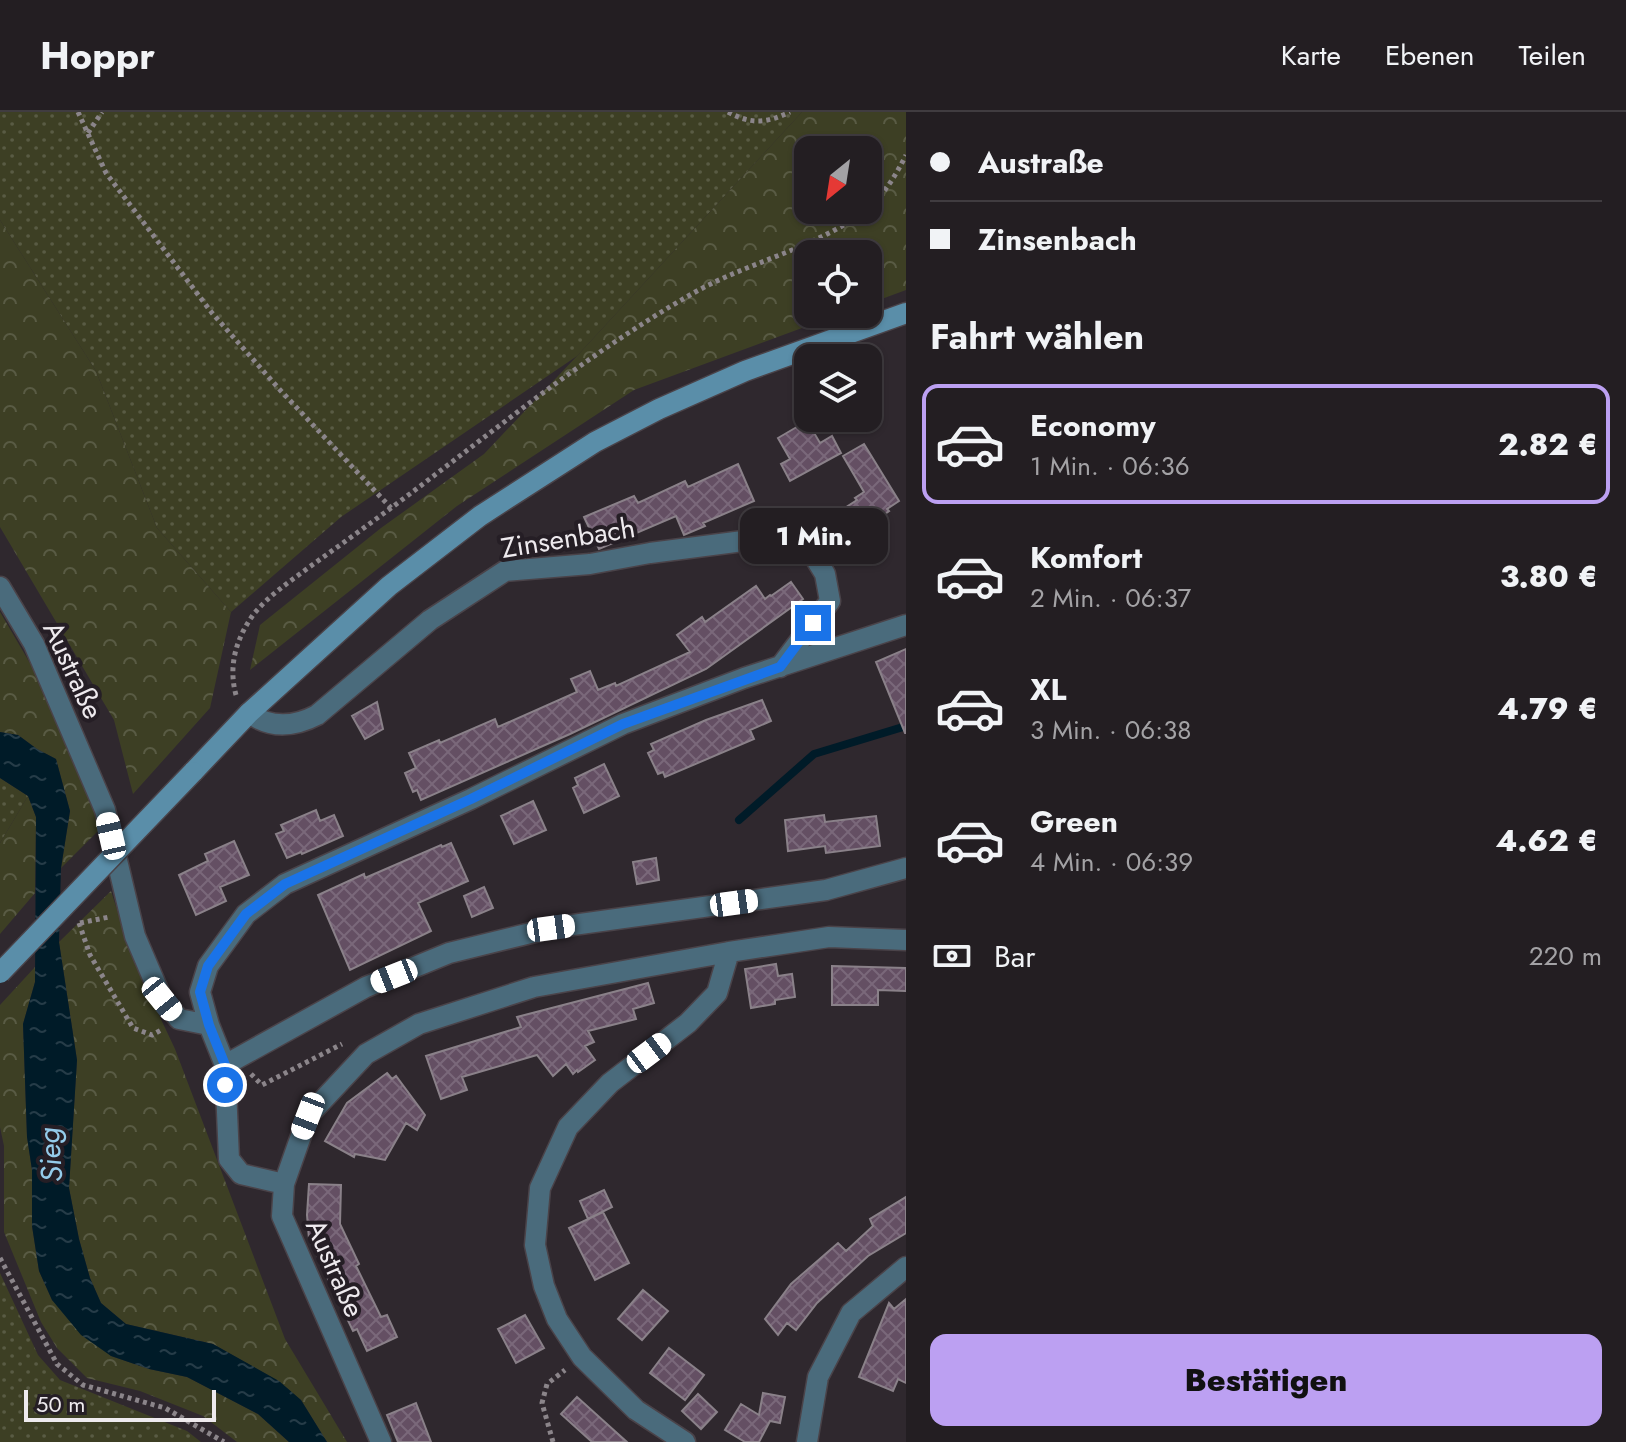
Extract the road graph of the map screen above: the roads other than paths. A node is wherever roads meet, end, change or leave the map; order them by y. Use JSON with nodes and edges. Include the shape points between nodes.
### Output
{"nodes":[{"id":1,"x":906,"y":313,"type":"edge"},
{"id":2,"x":0,"y":587,"type":"edge"},
{"id":3,"x":906,"y":625,"type":"edge"},
{"id":4,"x":780,"y":667,"type":"junction"},
{"id":5,"x":249,"y":713,"type":"junction"},
{"id":6,"x":906,"y":868,"type":"edge"},
{"id":7,"x":906,"y":940,"type":"edge"},
{"id":8,"x":729,"y":952,"type":"junction"},
{"id":9,"x":0,"y":973,"type":"edge"},
{"id":10,"x":209,"y":1025,"type":"junction"},
{"id":11,"x":230,"y":1063,"type":"junction"},
{"id":12,"x":284,"y":1184,"type":"junction"},
{"id":13,"x":906,"y":1267,"type":"edge"},
{"id":14,"x":381,"y":1442,"type":"edge"},
{"id":15,"x":685,"y":1442,"type":"edge"},
{"id":16,"x":807,"y":1442,"type":"edge"}],
"edges":[{"from":1,"to":5,"type":"street","via":[[745,371],[595,442],[480,516],[389,586]]},
{"from":2,"to":10,"type":"street","name":"Austraße","via":[[34,644],[105,810],[135,936],[162,999],[179,1019]]},
{"from":3,"to":4,"type":"street"},
{"from":4,"to":5,"type":"street","name":"Zinsenbach","via":[[830,601],[825,574],[814,556],[751,540],[505,571],[430,620],[317,715],[275,724]]},
{"from":4,"to":10,"type":"street","via":[[623,724],[285,884],[246,914],[208,966],[200,992]]},
{"from":5,"to":9,"type":"street","bridge":true},
{"from":6,"to":11,"type":"street","via":[[826,890],[551,928],[449,953],[366,987]]},
{"from":7,"to":8,"type":"street","via":[[829,937]]},
{"from":8,"to":12,"type":"street","via":[[534,987],[419,1024],[366,1054],[308,1116]]},
{"from":8,"to":15,"type":"street","via":[[717,993],[688,1023],[610,1083],[568,1127],[540,1188],[535,1245],[557,1319],[582,1357],[636,1410]]},
{"from":10,"to":11,"type":"street"},
{"from":11,"to":12,"type":"street","via":[[229,1159],[241,1174]]},
{"from":12,"to":14,"type":"street","name":"Austraße","via":[[282,1216]]},
{"from":13,"to":16,"type":"street","via":[[851,1313],[818,1377]]}]}
